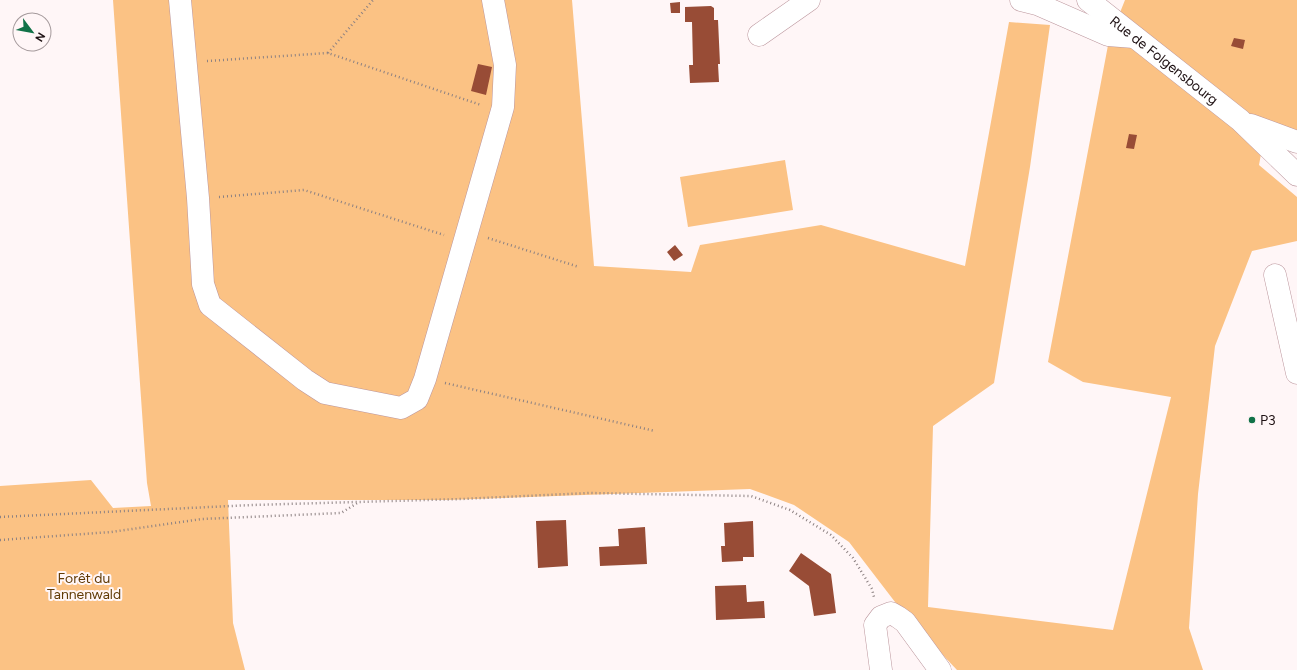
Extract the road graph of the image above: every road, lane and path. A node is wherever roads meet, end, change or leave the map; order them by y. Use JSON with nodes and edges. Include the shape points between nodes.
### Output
{"nodes":[{"id":1,"x":180,"y":0,"type":"edge"},
{"id":2,"x":373,"y":0,"type":"edge"},
{"id":3,"x":493,"y":0,"type":"edge"},
{"id":4,"x":810,"y":0,"type":"edge"},
{"id":5,"x":1021,"y":0,"type":"edge"},
{"id":6,"x":1088,"y":0,"type":"edge"},
{"id":7,"x":759,"y":35,"type":"dead end"},
{"id":8,"x":1134,"y":37,"type":"junction"},
{"id":9,"x":328,"y":53,"type":"junction"},
{"id":10,"x":186,"y":63,"type":"junction"},
{"id":11,"x":503,"y":107,"type":"junction"},
{"id":12,"x":1240,"y":120,"type":"junction"},
{"id":13,"x":1297,"y":142,"type":"edge"},
{"id":14,"x":1297,"y":175,"type":"edge"},
{"id":15,"x":198,"y":198,"type":"junction"},
{"id":16,"x":465,"y":236,"type":"junction"},
{"id":17,"x":579,"y":267,"type":"dead end"},
{"id":18,"x":1275,"y":275,"type":"dead end"},
{"id":19,"x":1297,"y":373,"type":"edge"},
{"id":20,"x":425,"y":379,"type":"junction"},
{"id":21,"x":655,"y":430,"type":"dead end"},
{"id":22,"x":359,"y":502,"type":"junction"},
{"id":23,"x":0,"y":517,"type":"edge"},
{"id":24,"x":0,"y":540,"type":"edge"},
{"id":25,"x":880,"y":617,"type":"junction"},
{"id":26,"x":881,"y":670,"type":"edge"},
{"id":27,"x":940,"y":670,"type":"edge"}],
"edges":[{"from":1,"to":10,"type":"main road"},
{"from":2,"to":9,"type":"path"},
{"from":3,"to":11,"type":"main road","via":[[505,65]]},
{"from":4,"to":7,"type":"main road"},
{"from":5,"to":8,"type":"main road","via":[[1037,4],[1108,35]]},
{"from":6,"to":8,"type":"main road","name":"Rue de Folgensbourg"},
{"from":8,"to":12,"type":"main road","name":"Rue de Folgensbourg"},
{"from":9,"to":10,"type":"path"},
{"from":9,"to":11,"type":"path","via":[[489,108]]},
{"from":10,"to":15,"type":"main road"},
{"from":11,"to":16,"type":"main road"},
{"from":12,"to":13,"type":"main road","name":"Rue de Folgensbourg"},
{"from":12,"to":14,"type":"main road","name":"Rue de Folgensbourg"},
{"from":15,"to":16,"type":"path","via":[[304,190]]},
{"from":15,"to":20,"type":"main road","via":[[203,284],[210,305],[325,393],[401,408],[417,399]]},
{"from":16,"to":17,"type":"path"},
{"from":16,"to":20,"type":"main road"},
{"from":18,"to":19,"type":"main road"},
{"from":20,"to":21,"type":"path"},
{"from":22,"to":23,"type":"path"},
{"from":22,"to":24,"type":"path","via":[[341,513],[202,519],[111,532]]},
{"from":22,"to":25,"type":"path","via":[[589,494],[751,496],[790,510],[831,535],[853,558],[872,589]]},
{"from":25,"to":26,"type":"main road","via":[[875,625]]},
{"from":25,"to":27,"type":"main road","via":[[891,613],[905,622]]}]}
